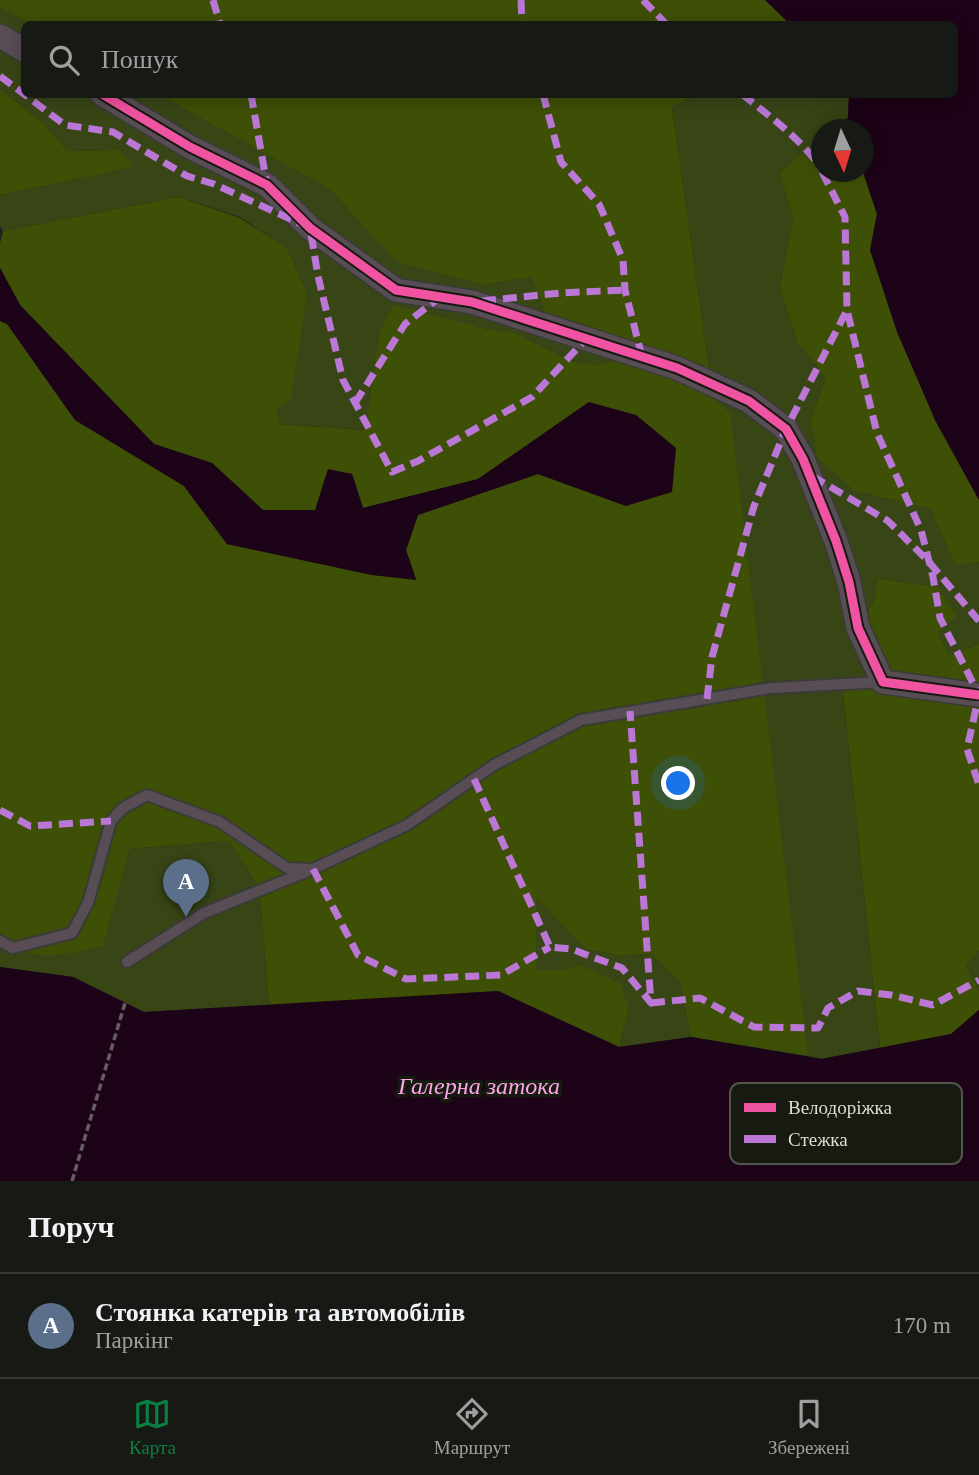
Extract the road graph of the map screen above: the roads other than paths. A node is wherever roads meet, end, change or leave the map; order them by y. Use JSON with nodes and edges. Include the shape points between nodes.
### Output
{"nodes":[{"id":1,"x":0,"y":36,"type":"edge"},
{"id":2,"x":21,"y":48,"type":"edge"},
{"id":3,"x":109,"y":98,"type":"edge"},
{"id":4,"x":883,"y":682,"type":"junction"},
{"id":5,"x":979,"y":695,"type":"edge"},
{"id":6,"x":313,"y":869,"type":"junction"},
{"id":7,"x":0,"y":941,"type":"edge"},
{"id":8,"x":127,"y":962,"type":"dead end"}],
"edges":[{"from":1,"to":2,"type":"street"},
{"from":3,"to":4,"type":"street","via":[[190,147],[267,185],[310,228],[396,290],[472,302],[677,368],[749,401],[786,429],[803,459],[836,541],[858,628]]},
{"from":4,"to":5,"type":"street"},
{"from":4,"to":6,"type":"lane","via":[[771,688],[581,720],[494,765],[407,825]]},
{"from":6,"to":7,"type":"lane","via":[[287,868],[220,822],[148,795],[123,808],[111,821],[88,903],[72,933],[13,948]]},
{"from":6,"to":8,"type":"lane","via":[[204,913]]}]}
